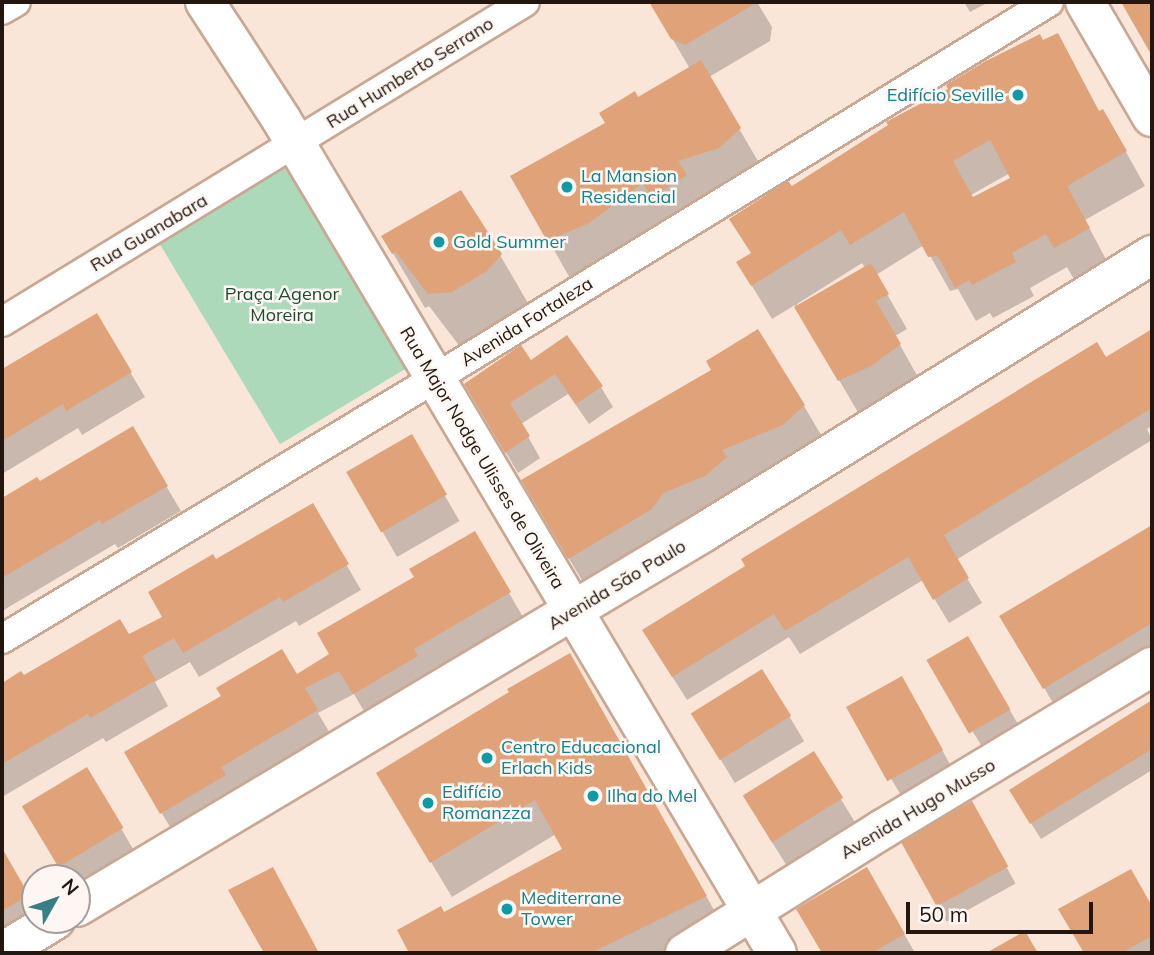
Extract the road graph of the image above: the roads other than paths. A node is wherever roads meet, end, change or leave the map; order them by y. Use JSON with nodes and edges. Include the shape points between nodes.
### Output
{"nodes":[{"id":1,"x":16,"y":2,"type":"edge"},
{"id":2,"x":205,"y":2,"type":"edge"},
{"id":3,"x":525,"y":2,"type":"edge"},
{"id":4,"x":1049,"y":2,"type":"edge"},
{"id":5,"x":1086,"y":2,"type":"edge"},
{"id":6,"x":2,"y":10,"type":"edge"},
{"id":7,"x":1152,"y":117,"type":"edge"},
{"id":8,"x":296,"y":144,"type":"junction"},
{"id":9,"x":1152,"y":255,"type":"edge"},
{"id":10,"x":2,"y":322,"type":"edge"},
{"id":11,"x":434,"y":379,"type":"junction"},
{"id":12,"x":573,"y":611,"type":"junction"},
{"id":13,"x":2,"y":639,"type":"edge"},
{"id":14,"x":1152,"y":667,"type":"edge"},
{"id":15,"x":91,"y":899,"type":"edge"},
{"id":16,"x":751,"y":913,"type":"junction"},
{"id":17,"x":32,"y":934,"type":"edge"},
{"id":18,"x":2,"y":952,"type":"edge"},
{"id":19,"x":685,"y":953,"type":"edge"},
{"id":20,"x":777,"y":953,"type":"edge"}],
"edges":[{"from":1,"to":6,"type":"street"},
{"from":2,"to":8,"type":"main road","name":"Rua Major Nodge Ulisses de Oliveira"},
{"from":3,"to":8,"type":"street","name":"Rua Humberto Serrano"},
{"from":4,"to":11,"type":"street","name":"Avenida Fortaleza"},
{"from":5,"to":7,"type":"main road"},
{"from":8,"to":10,"type":"street","name":"Rua Guanabara"},
{"from":8,"to":11,"type":"main road","name":"Rua Major Nodge Ulisses de Oliveira"},
{"from":9,"to":12,"type":"main road","name":"Avenida São Paulo"},
{"from":11,"to":12,"type":"main road","name":"Rua Major Nodge Ulisses de Oliveira"},
{"from":11,"to":13,"type":"street","name":"Avenida Fortaleza"},
{"from":12,"to":15,"type":"main road","name":"Avenida São Paulo"},
{"from":12,"to":16,"type":"main road","name":"Rua Major Nodge Ulisses de Oliveira"},
{"from":14,"to":16,"type":"main road","name":"Avenida Hugo Musso"},
{"from":16,"to":19,"type":"main road","name":"Avenida Hugo Musso"},
{"from":16,"to":20,"type":"main road","name":"Rua Major Nodge Ulisses de Oliveira"},
{"from":17,"to":18,"type":"main road"}]}
